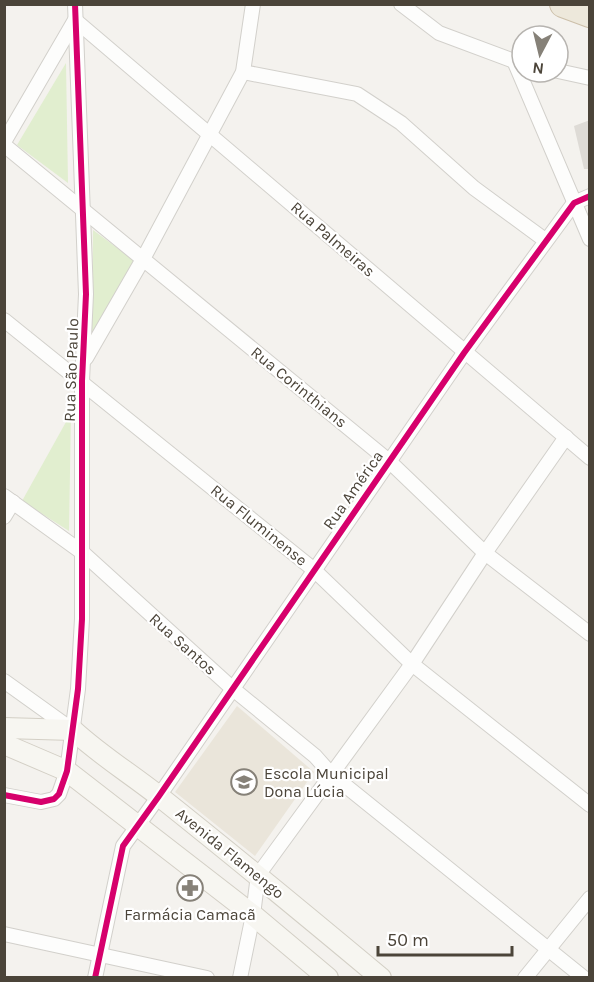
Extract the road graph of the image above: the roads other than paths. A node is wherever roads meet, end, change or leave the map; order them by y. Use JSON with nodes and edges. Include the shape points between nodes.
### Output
{"nodes":[{"id":1,"x":75,"y":4,"type":"edge"},
{"id":2,"x":253,"y":4,"type":"edge"},
{"id":3,"x":401,"y":4,"type":"edge"},
{"id":4,"x":563,"y":4,"type":"edge"},
{"id":5,"x":590,"y":14,"type":"edge"},
{"id":6,"x":75,"y":20,"type":"junction"},
{"id":7,"x":510,"y":61,"type":"edge"},
{"id":8,"x":243,"y":72,"type":"junction"},
{"id":9,"x":570,"y":74,"type":"edge"},
{"id":10,"x":590,"y":78,"type":"edge"},
{"id":11,"x":527,"y":84,"type":"edge"},
{"id":12,"x":211,"y":133,"type":"junction"},
{"id":13,"x":4,"y":144,"type":"edge"},
{"id":14,"x":590,"y":196,"type":"edge"},
{"id":15,"x":574,"y":203,"type":"junction"},
{"id":16,"x":84,"y":213,"type":"junction"},
{"id":17,"x":590,"y":239,"type":"edge"},
{"id":18,"x":545,"y":240,"type":"junction"},
{"id":19,"x":143,"y":260,"type":"junction"},
{"id":20,"x":4,"y":320,"type":"edge"},
{"id":21,"x":464,"y":353,"type":"junction"},
{"id":22,"x":85,"y":360,"type":"junction"},
{"id":23,"x":82,"y":381,"type":"junction"},
{"id":24,"x":566,"y":437,"type":"junction"},
{"id":25,"x":590,"y":458,"type":"edge"},
{"id":26,"x":390,"y":462,"type":"junction"},
{"id":27,"x":9,"y":499,"type":"edge"},
{"id":28,"x":4,"y":517,"type":"edge"},
{"id":29,"x":485,"y":553,"type":"junction"},
{"id":30,"x":83,"y":554,"type":"junction"},
{"id":31,"x":313,"y":569,"type":"junction"},
{"id":32,"x":590,"y":634,"type":"edge"},
{"id":33,"x":412,"y":664,"type":"junction"},
{"id":34,"x":4,"y":681,"type":"edge"},
{"id":35,"x":233,"y":689,"type":"junction"},
{"id":36,"x":4,"y":728,"type":"edge"},
{"id":37,"x":73,"y":730,"type":"junction"},
{"id":38,"x":4,"y":744,"type":"edge"},
{"id":39,"x":67,"y":771,"type":"junction"},
{"id":40,"x":332,"y":774,"type":"junction"},
{"id":41,"x":4,"y":795,"type":"edge"},
{"id":42,"x":159,"y":796,"type":"junction"},
{"id":43,"x":590,"y":805,"type":"edge"},
{"id":44,"x":136,"y":825,"type":"junction"},
{"id":45,"x":258,"y":875,"type":"junction"},
{"id":46,"x":590,"y":898,"type":"edge"},
{"id":47,"x":254,"y":915,"type":"junction"},
{"id":48,"x":4,"y":934,"type":"edge"},
{"id":49,"x":548,"y":947,"type":"junction"},
{"id":50,"x":100,"y":954,"type":"junction"},
{"id":51,"x":95,"y":978,"type":"edge"},
{"id":52,"x":207,"y":978,"type":"edge"},
{"id":53,"x":240,"y":978,"type":"edge"},
{"id":54,"x":328,"y":978,"type":"edge"},
{"id":55,"x":381,"y":978,"type":"edge"},
{"id":56,"x":525,"y":978,"type":"edge"},
{"id":57,"x":584,"y":978,"type":"edge"}],
"edges":[{"from":1,"to":6,"type":"street","name":"Rua São Paulo"},
{"from":2,"to":8,"type":"street"},
{"from":3,"to":7,"type":"street","via":[[439,33]]},
{"from":4,"to":5,"type":"highway"},
{"from":6,"to":12,"type":"street","name":"Rua Palmeiras"},
{"from":6,"to":13,"type":"street"},
{"from":6,"to":16,"type":"street","name":"Rua São Paulo"},
{"from":8,"to":12,"type":"street"},
{"from":8,"to":18,"type":"street","via":[[357,94],[401,123],[474,188]]},
{"from":9,"to":10,"type":"street"},
{"from":11,"to":15,"type":"street"},
{"from":12,"to":19,"type":"street"},
{"from":12,"to":21,"type":"street","name":"Rua Palmeiras"},
{"from":13,"to":16,"type":"street","name":"Rua Corinthians"},
{"from":14,"to":15,"type":"street"},
{"from":15,"to":17,"type":"street"},
{"from":15,"to":18,"type":"street","name":"Rua América"},
{"from":16,"to":19,"type":"street","name":"Rua Corinthians"},
{"from":16,"to":22,"type":"street","name":"Rua São Paulo"},
{"from":18,"to":21,"type":"street","name":"Rua América"},
{"from":19,"to":22,"type":"street"},
{"from":19,"to":26,"type":"street","name":"Rua Corinthians"},
{"from":20,"to":23,"type":"street","name":"Rua Fluminense"},
{"from":21,"to":24,"type":"street","name":"Rua Palmeiras"},
{"from":21,"to":26,"type":"street","name":"Rua América"},
{"from":22,"to":23,"type":"street","name":"Rua São Paulo"},
{"from":23,"to":30,"type":"street","name":"Rua São Paulo"},
{"from":23,"to":31,"type":"street","name":"Rua Fluminense"},
{"from":24,"to":25,"type":"street","name":"Rua Palmeiras"},
{"from":24,"to":29,"type":"street"},
{"from":26,"to":29,"type":"street","name":"Rua Corinthians"},
{"from":26,"to":31,"type":"street","name":"Rua América"},
{"from":27,"to":28,"type":"street"},
{"from":27,"to":30,"type":"street","name":"Rua Santos"},
{"from":29,"to":32,"type":"street","name":"Rua Corinthians"},
{"from":29,"to":33,"type":"street"},
{"from":30,"to":35,"type":"street","name":"Rua Santos"},
{"from":30,"to":37,"type":"street","name":"Rua São Paulo"},
{"from":31,"to":33,"type":"street","name":"Rua Fluminense"},
{"from":31,"to":35,"type":"street","name":"Rua América"},
{"from":33,"to":40,"type":"street"},
{"from":33,"to":43,"type":"street","name":"Rua Fluminense"},
{"from":34,"to":37,"type":"street"},
{"from":35,"to":40,"type":"street","name":"Rua Santos"},
{"from":35,"to":42,"type":"street","name":"Rua América"},
{"from":36,"to":37,"type":"street"},
{"from":37,"to":39,"type":"street","name":"Rua São Paulo"},
{"from":37,"to":42,"type":"street","name":"Avenida Flamengo"},
{"from":38,"to":39,"type":"street","name":"Avenida Flamengo"},
{"from":39,"to":41,"type":"street","name":"Rua São Paulo","via":[[54,799],[41,802]]},
{"from":39,"to":44,"type":"street","name":"Avenida Flamengo"},
{"from":40,"to":45,"type":"street"},
{"from":40,"to":49,"type":"street","name":"Rua Santos"},
{"from":42,"to":44,"type":"street","name":"Rua América"},
{"from":42,"to":45,"type":"street","name":"Avenida Flamengo"},
{"from":44,"to":47,"type":"street","name":"Avenida Flamengo"},
{"from":44,"to":50,"type":"street","name":"Rua América","via":[[123,846]]},
{"from":45,"to":47,"type":"street"},
{"from":45,"to":55,"type":"street","name":"Avenida Flamengo"},
{"from":46,"to":49,"type":"street"},
{"from":47,"to":53,"type":"street"},
{"from":47,"to":54,"type":"street","name":"Avenida Flamengo"},
{"from":48,"to":50,"type":"street"},
{"from":49,"to":56,"type":"street"},
{"from":49,"to":57,"type":"street","name":"Rua Santos"},
{"from":50,"to":51,"type":"street","name":"Rua América"},
{"from":50,"to":52,"type":"street"}]}
